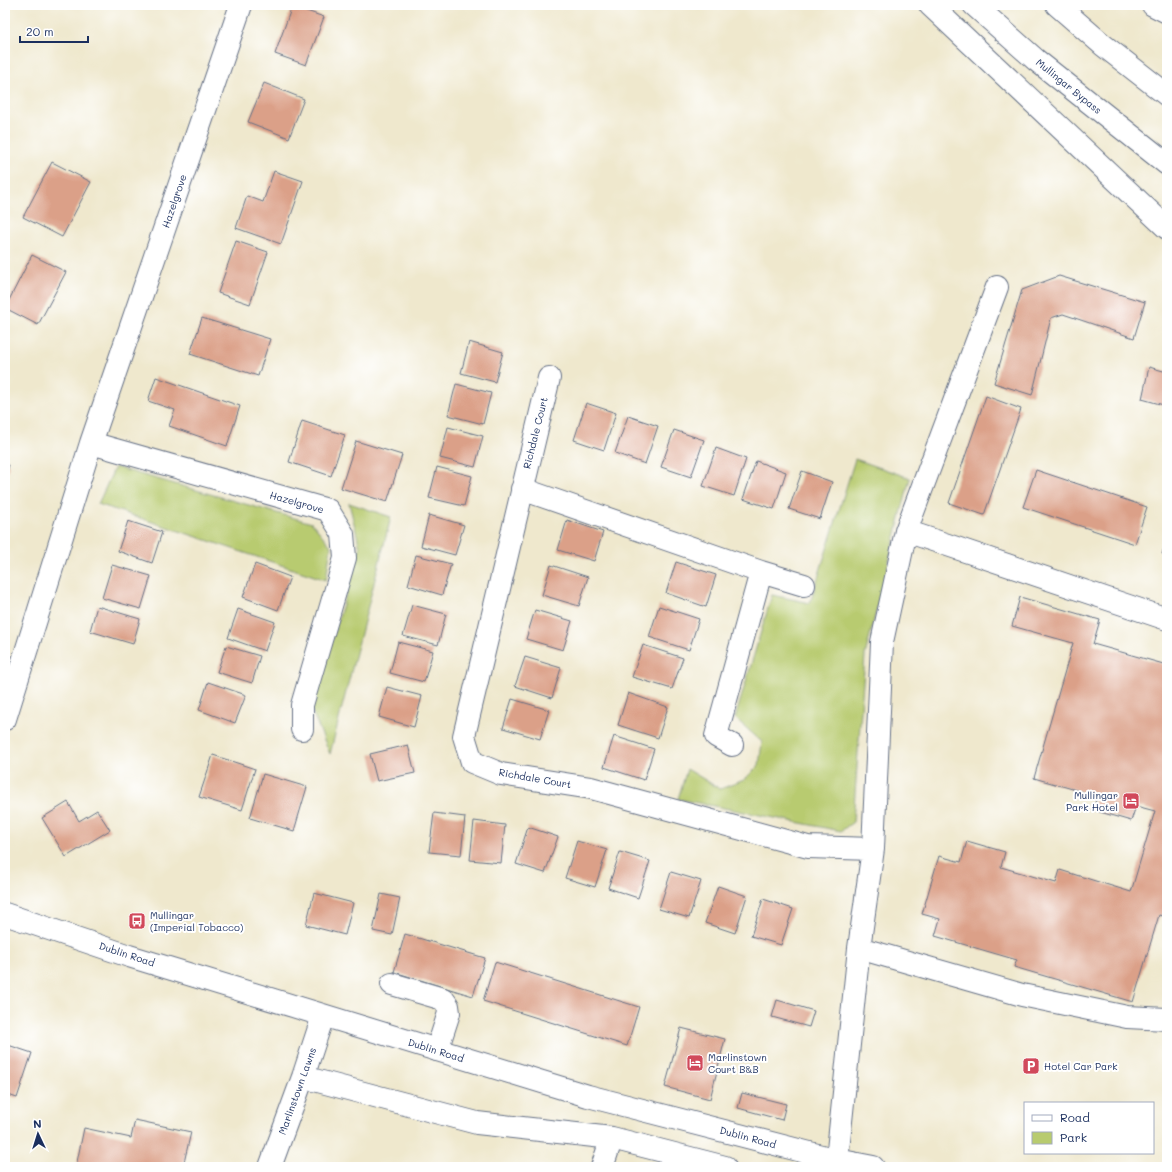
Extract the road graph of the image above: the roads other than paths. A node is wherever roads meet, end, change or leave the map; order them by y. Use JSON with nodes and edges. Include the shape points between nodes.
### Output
{"nodes":[{"id":1,"x":241,"y":5,"type":"edge"},
{"id":2,"x":930,"y":5,"type":"edge"},
{"id":3,"x":974,"y":5,"type":"edge"},
{"id":4,"x":1057,"y":5,"type":"edge"},
{"id":5,"x":1154,"y":5,"type":"edge"},
{"id":6,"x":1167,"y":12,"type":"edge"},
{"id":7,"x":1167,"y":95,"type":"edge"},
{"id":8,"x":1167,"y":164,"type":"edge"},
{"id":9,"x":1167,"y":228,"type":"edge"},
{"id":10,"x":997,"y":287,"type":"dead end"},
{"id":11,"x":549,"y":378,"type":"dead end"},
{"id":12,"x":91,"y":443,"type":"junction"},
{"id":13,"x":522,"y":489,"type":"junction"},
{"id":14,"x":906,"y":531,"type":"junction"},
{"id":15,"x":761,"y":572,"type":"junction"},
{"id":16,"x":804,"y":585,"type":"dead end"},
{"id":17,"x":1167,"y":619,"type":"edge"},
{"id":18,"x":5,"y":720,"type":"edge"},
{"id":19,"x":302,"y":729,"type":"dead end"},
{"id":20,"x":732,"y":745,"type":"dead end"},
{"id":21,"x":874,"y":849,"type":"junction"},
{"id":22,"x":5,"y":914,"type":"edge"},
{"id":23,"x":859,"y":948,"type":"junction"},
{"id":24,"x":392,"y":984,"type":"dead end"},
{"id":25,"x":323,"y":1016,"type":"junction"},
{"id":26,"x":1167,"y":1019,"type":"edge"},
{"id":27,"x":437,"y":1050,"type":"junction"},
{"id":28,"x":303,"y":1077,"type":"junction"},
{"id":29,"x":612,"y":1138,"type":"junction"},
{"id":30,"x":837,"y":1160,"type":"junction"},
{"id":31,"x":270,"y":1167,"type":"edge"},
{"id":32,"x":602,"y":1167,"type":"edge"},
{"id":33,"x":725,"y":1167,"type":"edge"},
{"id":34,"x":873,"y":1167,"type":"edge"}],
"edges":[{"from":1,"to":12,"type":"main road","name":"Hazelgrove"},
{"from":2,"to":9,"type":"main road"},
{"from":3,"to":8,"type":"main road","name":"Mullingar Bypass","via":[[1036,60]]},
{"from":4,"to":7,"type":"main road"},
{"from":5,"to":6,"type":"main road"},
{"from":10,"to":14,"type":"main road"},
{"from":11,"to":13,"type":"main road","name":"Richdale Court"},
{"from":12,"to":18,"type":"main road","name":"Hazelgrove"},
{"from":12,"to":19,"type":"main road","name":"Hazelgrove","via":[[328,510],[343,534],[345,558],[302,705]]},
{"from":13,"to":15,"type":"main road"},
{"from":13,"to":21,"type":"main road","name":"Richdale Court","via":[[464,736],[472,762],[501,774],[591,788],[808,847]]},
{"from":14,"to":17,"type":"main road"},
{"from":14,"to":21,"type":"main road","via":[[882,642]]},
{"from":15,"to":16,"type":"main road"},
{"from":15,"to":20,"type":"main road","via":[[716,736]]},
{"from":21,"to":23,"type":"main road"},
{"from":22,"to":25,"type":"main road","name":"Dublin Road","via":[[129,956]]},
{"from":23,"to":26,"type":"main road","via":[[1022,995],[1127,1017]]},
{"from":23,"to":30,"type":"main road"},
{"from":24,"to":27,"type":"main road","via":[[442,999],[448,1006],[449,1013]]},
{"from":25,"to":27,"type":"main road","name":"Dublin Road"},
{"from":25,"to":28,"type":"main road","name":"Marlinstown Lawns"},
{"from":27,"to":30,"type":"main road","name":"Dublin Road","via":[[588,1096]]},
{"from":28,"to":29,"type":"main road","via":[[477,1123]]},
{"from":28,"to":31,"type":"main road","name":"Marlinstown Lawns"},
{"from":29,"to":32,"type":"main road"},
{"from":29,"to":33,"type":"main road"},
{"from":30,"to":34,"type":"main road","name":"Dublin Road"}]}
